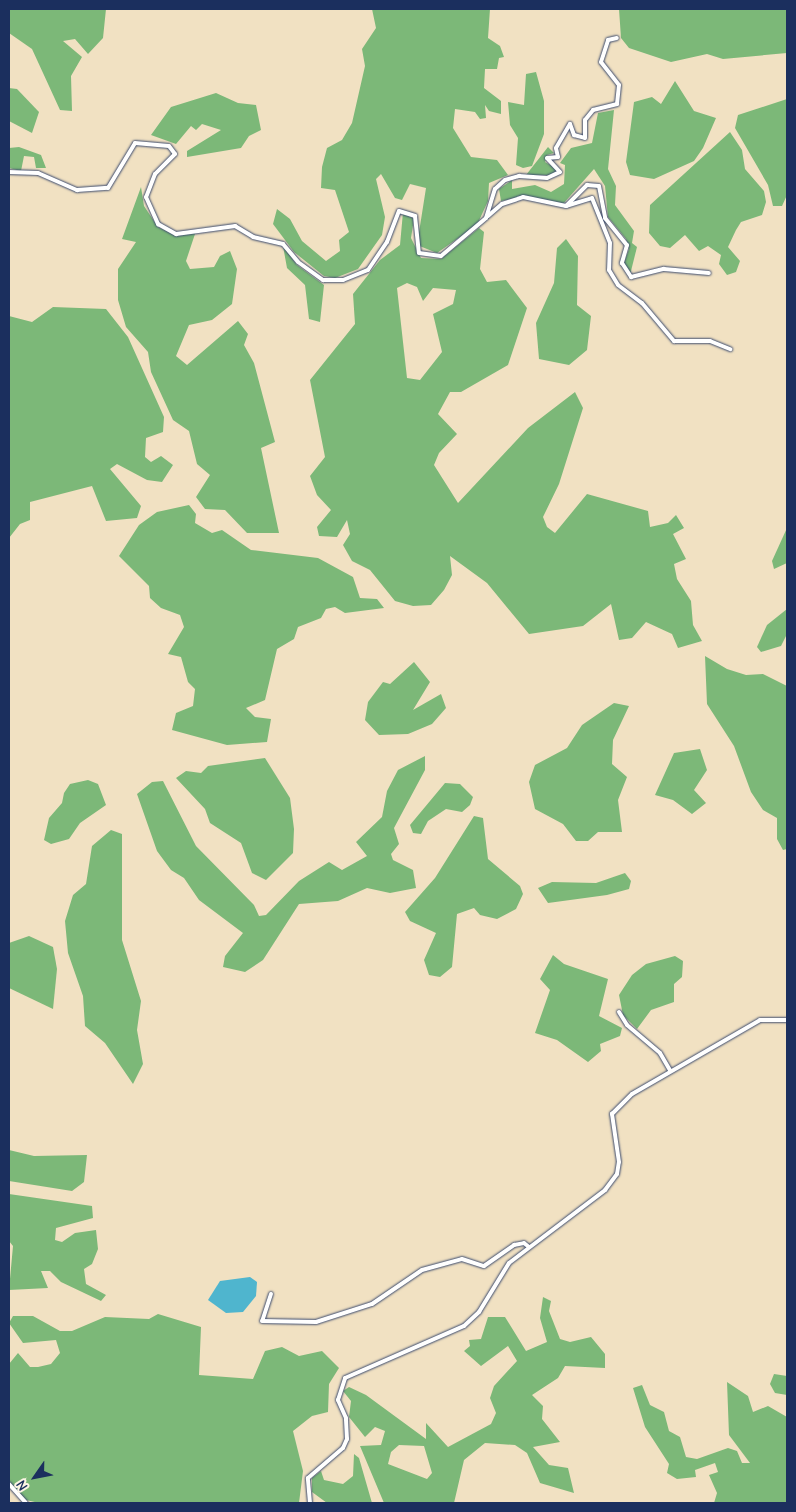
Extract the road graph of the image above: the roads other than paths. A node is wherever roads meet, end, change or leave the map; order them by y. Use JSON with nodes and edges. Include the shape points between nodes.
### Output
{"nodes":[{"id":1,"x":617,"y":38,"type":"dead end"},
{"id":2,"x":9,"y":172,"type":"edge"},
{"id":3,"x":566,"y":206,"type":"junction"},
{"id":4,"x":486,"y":218,"type":"junction"},
{"id":5,"x":709,"y":273,"type":"dead end"},
{"id":6,"x":730,"y":349,"type":"dead end"},
{"id":7,"x":620,"y":1012,"type":"dead end"},
{"id":8,"x":787,"y":1020,"type":"edge"},
{"id":9,"x":670,"y":1070,"type":"junction"},
{"id":10,"x":529,"y":1247,"type":"junction"},
{"id":11,"x":271,"y":1294,"type":"dead end"},
{"id":12,"x":9,"y":1484,"type":"edge"},
{"id":13,"x":26,"y":1503,"type":"edge"},
{"id":14,"x":310,"y":1503,"type":"edge"}],
"edges":[{"from":1,"to":4,"type":"street","via":[[608,40],[601,62],[618,86],[617,104],[593,110],[584,120],[585,138],[574,135],[570,124],[556,148],[558,157],[547,158],[560,172],[547,178],[511,177],[495,190]]},
{"from":2,"to":4,"type":"street","via":[[38,173],[77,190],[108,188],[135,143],[169,146],[175,154],[155,174],[146,197],[158,224],[176,234],[227,224],[253,237],[276,240],[323,280],[343,280],[368,270],[388,242],[399,211],[415,216],[415,248],[434,257],[451,250]]},
{"from":3,"to":4,"type":"street","via":[[523,197],[502,204]]},
{"from":3,"to":5,"type":"street","via":[[587,185],[599,186],[605,218],[627,245],[622,263],[631,277],[664,269]]},
{"from":3,"to":6,"type":"street","via":[[592,198],[610,243],[612,275],[659,321],[669,337],[681,342],[710,341]]},
{"from":7,"to":9,"type":"street","via":[[627,1025],[660,1053]]},
{"from":8,"to":9,"type":"street","via":[[760,1020]]},
{"from":9,"to":10,"type":"street","via":[[632,1094],[612,1114],[619,1162],[613,1182]]},
{"from":10,"to":11,"type":"street","via":[[519,1243],[484,1266],[462,1259],[422,1270],[372,1304],[316,1322],[262,1321]]},
{"from":10,"to":14,"type":"street","via":[[509,1263],[479,1312],[464,1326],[345,1378],[338,1400],[346,1418],[346,1439],[343,1448],[308,1478]]},
{"from":12,"to":13,"type":"street"}]}
